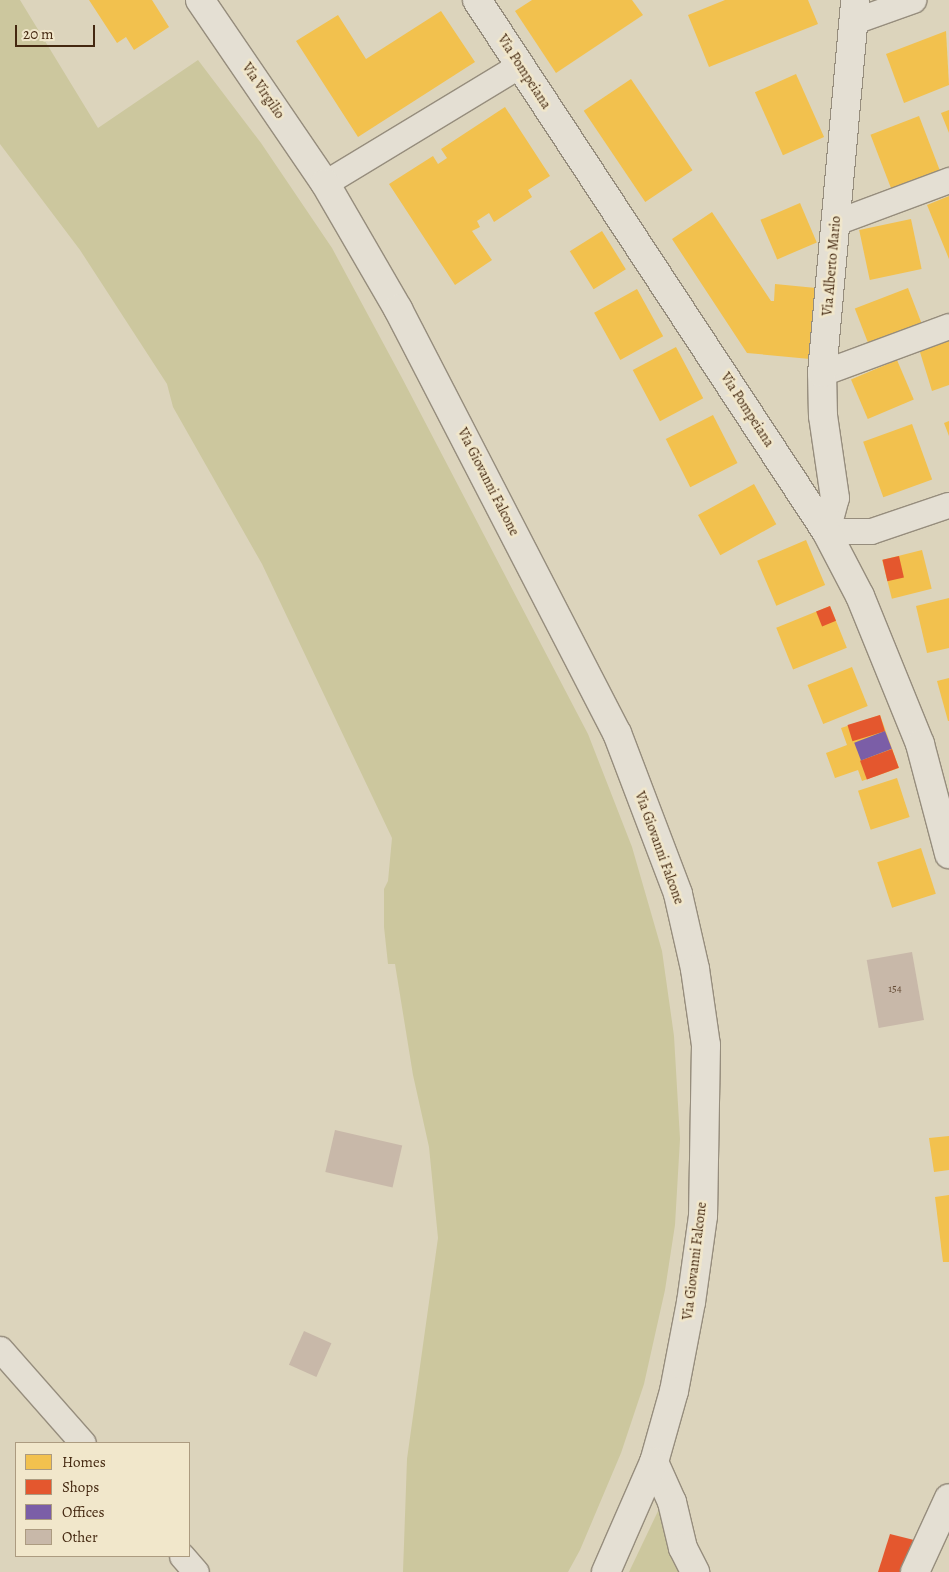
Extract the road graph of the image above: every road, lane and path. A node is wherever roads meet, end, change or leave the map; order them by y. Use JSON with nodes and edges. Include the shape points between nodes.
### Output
{"nodes":[{"id":1,"x":200,"y":0,"type":"edge"},
{"id":2,"x":477,"y":0,"type":"edge"},
{"id":3,"x":913,"y":0,"type":"edge"},
{"id":4,"x":854,"y":10,"type":"edge"},
{"id":5,"x":520,"y":65,"type":"junction"},
{"id":6,"x":949,"y":180,"type":"edge"},
{"id":7,"x":325,"y":183,"type":"junction"},
{"id":8,"x":836,"y":222,"type":"junction"},
{"id":9,"x":949,"y":326,"type":"edge"},
{"id":10,"x":822,"y":373,"type":"junction"},
{"id":11,"x":948,"y":505,"type":"edge"},
{"id":12,"x":826,"y":531,"type":"junction"},
{"id":13,"x":949,"y":854,"type":"edge"},
{"id":14,"x":0,"y":1349,"type":"edge"},
{"id":15,"x":82,"y":1442,"type":"edge"},
{"id":16,"x":654,"y":1462,"type":"junction"},
{"id":17,"x":949,"y":1498,"type":"edge"},
{"id":18,"x":183,"y":1557,"type":"edge"},
{"id":19,"x":196,"y":1572,"type":"edge"},
{"id":20,"x":606,"y":1572,"type":"edge"},
{"id":21,"x":695,"y":1572,"type":"edge"},
{"id":22,"x":915,"y":1572,"type":"edge"}],
"edges":[{"from":1,"to":7,"type":"main road","name":"Via Virgilio"},
{"from":2,"to":5,"type":"main road","name":"Via Pompeiana"},
{"from":3,"to":4,"type":"street"},
{"from":4,"to":8,"type":"main road","name":"Via Alberto Mario"},
{"from":5,"to":7,"type":"street"},
{"from":5,"to":12,"type":"main road","name":"Via Pompeiana"},
{"from":6,"to":8,"type":"street"},
{"from":7,"to":16,"type":"main road","name":"Via Giovanni Falcone","via":[[398,309],[617,733],[678,894],[695,969],[706,1045],[703,1216],[674,1391]]},
{"from":8,"to":10,"type":"main road","name":"Via Alberto Mario"},
{"from":9,"to":10,"type":"street"},
{"from":10,"to":12,"type":"main road","name":"Via Alberto Mario","via":[[823,416],[835,498]]},
{"from":11,"to":12,"type":"street","via":[[870,531]]},
{"from":12,"to":13,"type":"main road","name":"Via Pompeiana","via":[[860,596],[914,728]]},
{"from":14,"to":15,"type":"street"},
{"from":16,"to":20,"type":"main road","name":"Via Giovanni Falcone"},
{"from":16,"to":21,"type":"main road","via":[[672,1502],[682,1548]]},
{"from":17,"to":22,"type":"main road"},
{"from":18,"to":19,"type":"street"}]}
